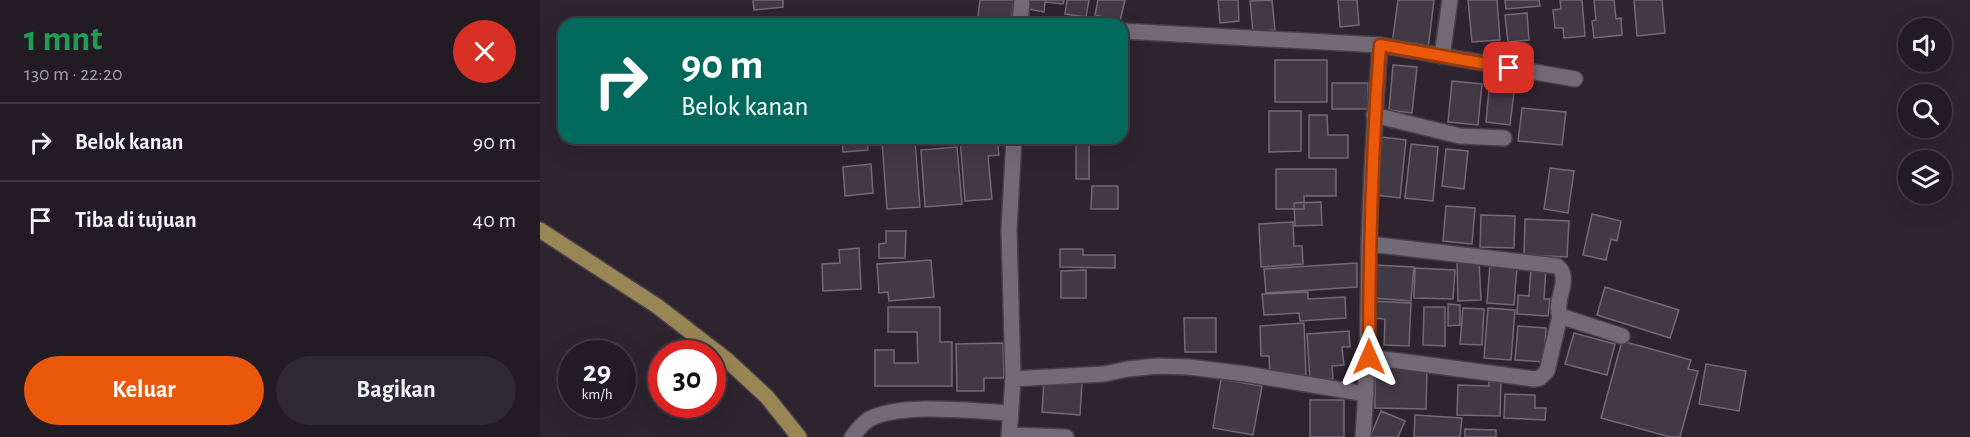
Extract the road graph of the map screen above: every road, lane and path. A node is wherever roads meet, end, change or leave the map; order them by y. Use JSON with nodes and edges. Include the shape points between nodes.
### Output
{"nodes":[{"id":1,"x":1022,"y":0,"type":"edge"},
{"id":2,"x":1450,"y":0,"type":"edge"},
{"id":3,"x":1020,"y":18,"type":"edge"},
{"id":4,"x":1128,"y":31,"type":"edge"},
{"id":5,"x":1380,"y":45,"type":"junction"},
{"id":6,"x":1442,"y":56,"type":"junction"},
{"id":7,"x":1575,"y":80,"type":"dead end"},
{"id":8,"x":1374,"y":116,"type":"junction"},
{"id":9,"x":1504,"y":138,"type":"dead end"},
{"id":10,"x":1014,"y":144,"type":"edge"},
{"id":11,"x":540,"y":230,"type":"edge"},
{"id":12,"x":1370,"y":244,"type":"junction"},
{"id":13,"x":1560,"y":316,"type":"junction"},
{"id":14,"x":1622,"y":336,"type":"dead end"},
{"id":15,"x":1369,"y":357,"type":"junction"},
{"id":16,"x":1013,"y":379,"type":"junction"},
{"id":17,"x":1366,"y":394,"type":"junction"},
{"id":18,"x":1011,"y":413,"type":"junction"},
{"id":19,"x":1009,"y":436,"type":"edge"},
{"id":20,"x":799,"y":437,"type":"edge"},
{"id":21,"x":852,"y":437,"type":"edge"},
{"id":22,"x":1066,"y":437,"type":"edge"},
{"id":23,"x":1363,"y":437,"type":"edge"}],
"edges":[{"from":1,"to":3,"type":"street"},
{"from":2,"to":6,"type":"street"},
{"from":4,"to":5,"type":"street"},
{"from":5,"to":6,"type":"street"},
{"from":5,"to":8,"type":"street"},
{"from":6,"to":7,"type":"street"},
{"from":8,"to":9,"type":"street","via":[[1460,136]]},
{"from":8,"to":12,"type":"street"},
{"from":10,"to":16,"type":"street","via":[[1009,230]]},
{"from":11,"to":20,"type":"main road","via":[[657,306],[727,360],[767,397]]},
{"from":12,"to":13,"type":"street","via":[[1557,266],[1564,275],[1558,304]]},
{"from":12,"to":15,"type":"street"},
{"from":13,"to":14,"type":"street"},
{"from":13,"to":15,"type":"street","via":[[1547,371],[1540,378]]},
{"from":15,"to":17,"type":"street"},
{"from":16,"to":17,"type":"street","via":[[1104,374],[1157,366],[1189,367]]},
{"from":16,"to":18,"type":"street"},
{"from":17,"to":23,"type":"street"},
{"from":18,"to":19,"type":"street"},
{"from":18,"to":21,"type":"street","via":[[914,410],[886,414],[867,420]]},
{"from":19,"to":22,"type":"street"}]}
